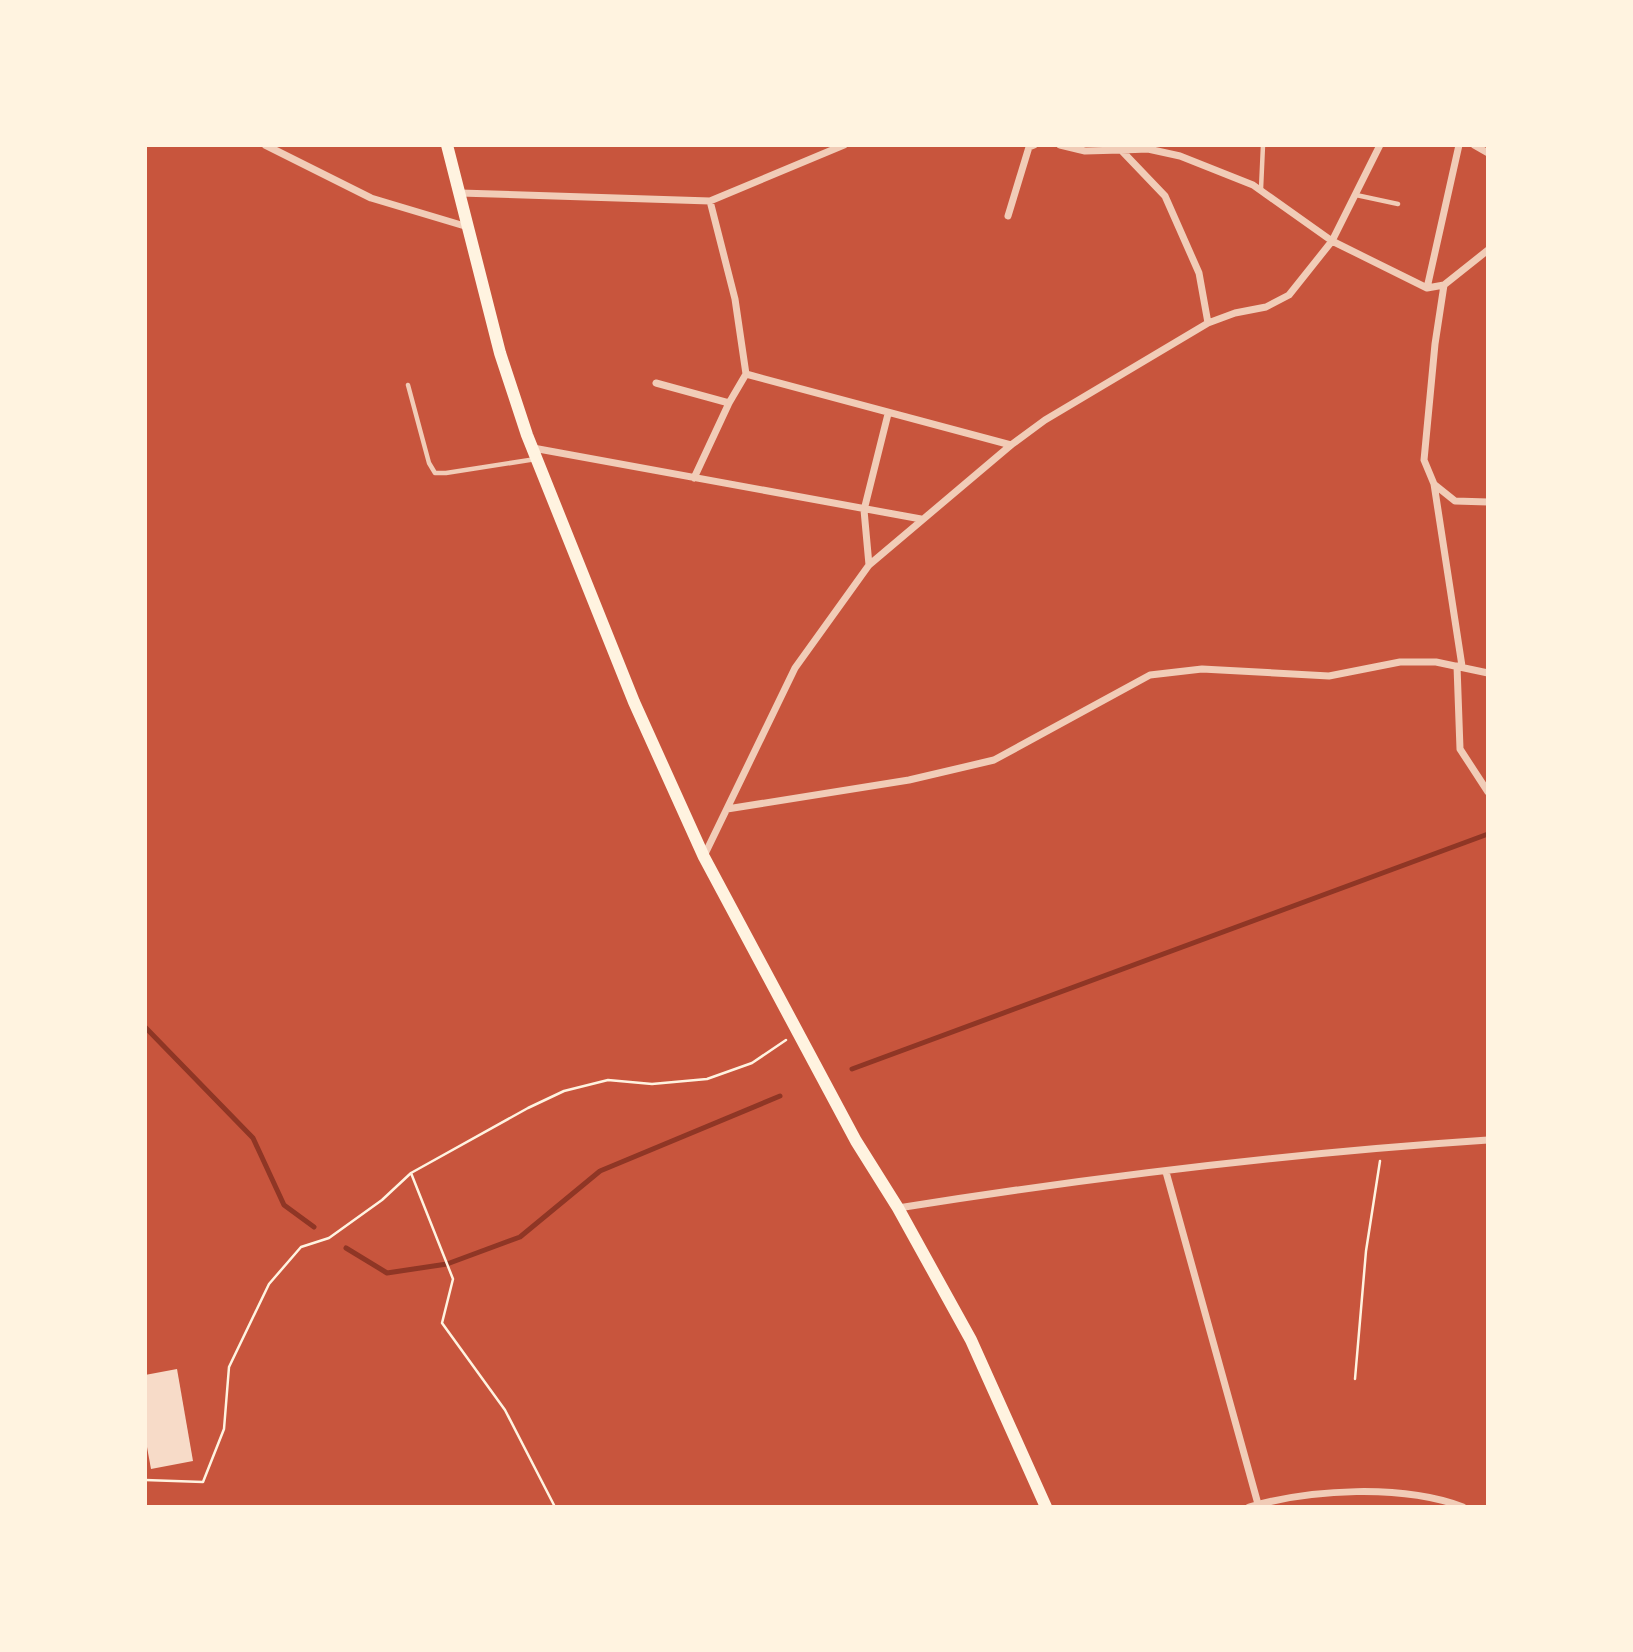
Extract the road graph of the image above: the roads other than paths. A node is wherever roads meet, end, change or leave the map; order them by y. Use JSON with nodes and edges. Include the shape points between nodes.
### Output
{"nodes":[{"id":1,"x":265,"y":145,"type":"edge"},
{"id":2,"x":447,"y":145,"type":"edge"},
{"id":3,"x":844,"y":145,"type":"edge"},
{"id":4,"x":1034,"y":145,"type":"edge"},
{"id":5,"x":1060,"y":145,"type":"edge"},
{"id":6,"x":1263,"y":145,"type":"edge"},
{"id":7,"x":1380,"y":145,"type":"edge"},
{"id":8,"x":1459,"y":145,"type":"edge"},
{"id":9,"x":1474,"y":145,"type":"edge"},
{"id":10,"x":1119,"y":147,"type":"edge"},
{"id":11,"x":1488,"y":153,"type":"edge"},
{"id":12,"x":1261,"y":190,"type":"junction"},
{"id":13,"x":460,"y":192,"type":"junction"},
{"id":14,"x":1356,"y":195,"type":"junction"},
{"id":15,"x":710,"y":201,"type":"junction"},
{"id":16,"x":1398,"y":204,"type":"dead end"},
{"id":17,"x":1008,"y":216,"type":"dead end"},
{"id":18,"x":468,"y":227,"type":"junction"},
{"id":19,"x":1332,"y":241,"type":"junction"},
{"id":20,"x":1488,"y":250,"type":"edge"},
{"id":21,"x":1444,"y":285,"type":"junction"},
{"id":22,"x":1427,"y":288,"type":"junction"},
{"id":23,"x":1208,"y":323,"type":"junction"},
{"id":24,"x":746,"y":374,"type":"junction"},
{"id":25,"x":656,"y":383,"type":"dead end"},
{"id":26,"x":408,"y":385,"type":"dead end"},
{"id":27,"x":729,"y":403,"type":"junction"},
{"id":28,"x":888,"y":414,"type":"junction"},
{"id":29,"x":1011,"y":445,"type":"junction"},
{"id":30,"x":535,"y":453,"type":"junction"},
{"id":31,"x":694,"y":478,"type":"junction"},
{"id":32,"x":1434,"y":484,"type":"junction"},
{"id":33,"x":1488,"y":502,"type":"edge"},
{"id":34,"x":864,"y":510,"type":"junction"},
{"id":35,"x":921,"y":519,"type":"junction"},
{"id":36,"x":869,"y":565,"type":"junction"},
{"id":37,"x":1459,"y":666,"type":"junction"},
{"id":38,"x":1488,"y":673,"type":"edge"},
{"id":39,"x":1488,"y":792,"type":"edge"},
{"id":40,"x":727,"y":809,"type":"junction"},
{"id":41,"x":704,"y":857,"type":"junction"},
{"id":42,"x":1488,"y":1140,"type":"edge"},
{"id":43,"x":1166,"y":1172,"type":"junction"},
{"id":44,"x":898,"y":1209,"type":"junction"},
{"id":45,"x":1258,"y":1504,"type":"junction"},
{"id":46,"x":1046,"y":1507,"type":"edge"},
{"id":47,"x":1249,"y":1507,"type":"edge"},
{"id":48,"x":1464,"y":1507,"type":"edge"}],
"edges":[{"from":1,"to":18,"type":"street","via":[[371,198]]},
{"from":2,"to":13,"type":"main road"},
{"from":3,"to":15,"type":"street"},
{"from":4,"to":17,"type":"street","via":[[1029,147]]},
{"from":5,"to":10,"type":"street","via":[[1085,151]]},
{"from":6,"to":12,"type":"lane"},
{"from":7,"to":14,"type":"street"},
{"from":8,"to":22,"type":"street"},
{"from":9,"to":11,"type":"street"},
{"from":10,"to":12,"type":"street","via":[[1180,156]]},
{"from":10,"to":23,"type":"street","via":[[1165,196],[1199,272]]},
{"from":12,"to":19,"type":"street"},
{"from":13,"to":15,"type":"street"},
{"from":13,"to":18,"type":"main road"},
{"from":14,"to":16,"type":"lane"},
{"from":14,"to":19,"type":"street"},
{"from":15,"to":24,"type":"street","via":[[735,299]]},
{"from":18,"to":30,"type":"main road","via":[[500,354]]},
{"from":19,"to":22,"type":"street"},
{"from":19,"to":23,"type":"street","via":[[1289,295],[1266,307]]},
{"from":20,"to":21,"type":"street"},
{"from":21,"to":22,"type":"street"},
{"from":21,"to":32,"type":"street","via":[[1424,460]]},
{"from":23,"to":29,"type":"street"},
{"from":24,"to":27,"type":"street"},
{"from":24,"to":28,"type":"street"},
{"from":25,"to":27,"type":"street"},
{"from":26,"to":30,"type":"lane","via":[[435,473]]},
{"from":27,"to":31,"type":"street"},
{"from":28,"to":29,"type":"street"},
{"from":28,"to":34,"type":"street"},
{"from":29,"to":35,"type":"street"},
{"from":30,"to":31,"type":"street"},
{"from":30,"to":41,"type":"main road","via":[[634,702]]},
{"from":31,"to":34,"type":"street"},
{"from":32,"to":33,"type":"street","via":[[1455,501]]},
{"from":32,"to":37,"type":"street"},
{"from":34,"to":35,"type":"street"},
{"from":34,"to":36,"type":"street"},
{"from":35,"to":36,"type":"street"},
{"from":36,"to":40,"type":"street","via":[[795,668]]},
{"from":37,"to":38,"type":"street"},
{"from":37,"to":39,"type":"street","via":[[1460,749]]},
{"from":37,"to":40,"type":"street","via":[[1400,662],[1329,676],[1202,668],[1150,675],[994,761],[909,780]]},
{"from":40,"to":41,"type":"street"},
{"from":41,"to":44,"type":"main road","via":[[856,1141]]},
{"from":42,"to":43,"type":"street"},
{"from":43,"to":44,"type":"street"},
{"from":43,"to":45,"type":"street"},
{"from":44,"to":46,"type":"main road","via":[[971,1340]]},
{"from":45,"to":47,"type":"street"},
{"from":45,"to":48,"type":"street","via":[[1369,1491],[1408,1493]]}]}
